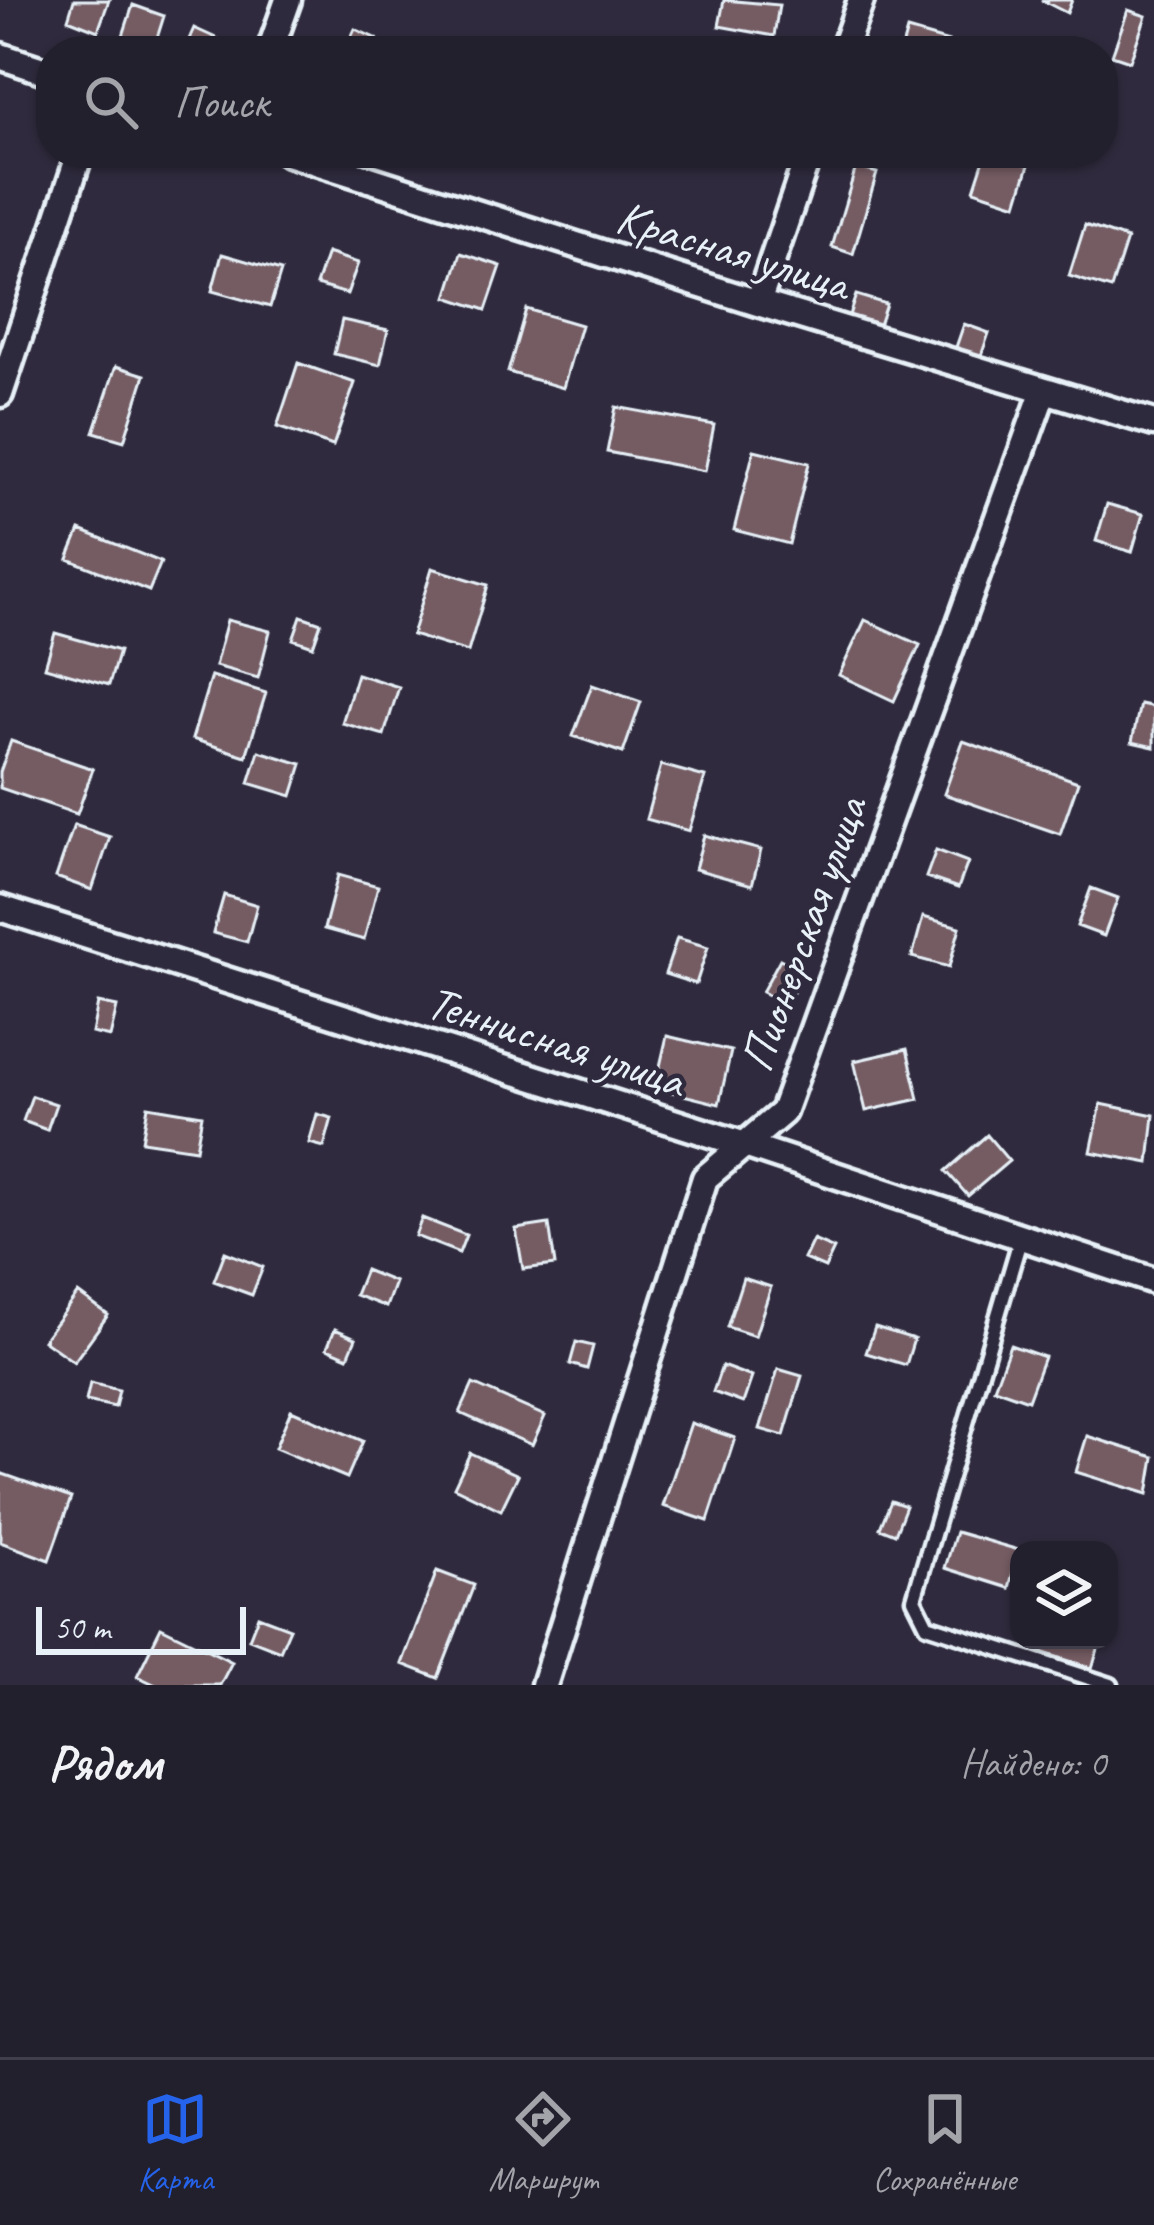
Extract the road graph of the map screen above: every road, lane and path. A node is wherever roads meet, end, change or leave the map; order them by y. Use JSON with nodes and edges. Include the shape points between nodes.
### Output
{"nodes":[{"id":1,"x":288,"y":0,"type":"edge"},
{"id":2,"x":861,"y":0,"type":"edge"},
{"id":3,"x":275,"y":36,"type":"edge"},
{"id":4,"x":848,"y":36,"type":"edge"},
{"id":5,"x":0,"y":56,"type":"edge"},
{"id":6,"x":36,"y":68,"type":"edge"},
{"id":7,"x":75,"y":168,"type":"edge"},
{"id":8,"x":335,"y":168,"type":"edge"},
{"id":9,"x":804,"y":168,"type":"edge"},
{"id":10,"x":758,"y":303,"type":"junction"},
{"id":11,"x":1044,"y":390,"type":"junction"},
{"id":12,"x":0,"y":394,"type":"edge"},
{"id":13,"x":1154,"y":423,"type":"edge"},
{"id":14,"x":0,"y":908,"type":"edge"},
{"id":15,"x":742,"y":1144,"type":"junction"},
{"id":16,"x":1021,"y":1237,"type":"junction"},
{"id":17,"x":1154,"y":1281,"type":"edge"},
{"id":18,"x":544,"y":1685,"type":"edge"},
{"id":19,"x":1111,"y":1685,"type":"edge"}],
"edges":[{"from":1,"to":3,"type":"street"},
{"from":2,"to":4,"type":"street"},
{"from":5,"to":6,"type":"street"},
{"from":7,"to":12,"type":"street"},
{"from":8,"to":10,"type":"street","name":"Красная улица"},
{"from":9,"to":10,"type":"street"},
{"from":10,"to":11,"type":"street","name":"Красная улица"},
{"from":11,"to":13,"type":"street","name":"Красная улица"},
{"from":11,"to":15,"type":"street","name":"Пионерская улица","via":[[783,1112]]},
{"from":14,"to":15,"type":"street","name":"Теннисная улица"},
{"from":15,"to":16,"type":"street","name":"Теннисная улица"},
{"from":15,"to":18,"type":"street","name":"Пионерская улица","via":[[704,1178]]},
{"from":16,"to":17,"type":"street","name":"Теннисная улица"},
{"from":16,"to":19,"type":"lane","via":[[914,1599],[927,1625]]}]}
